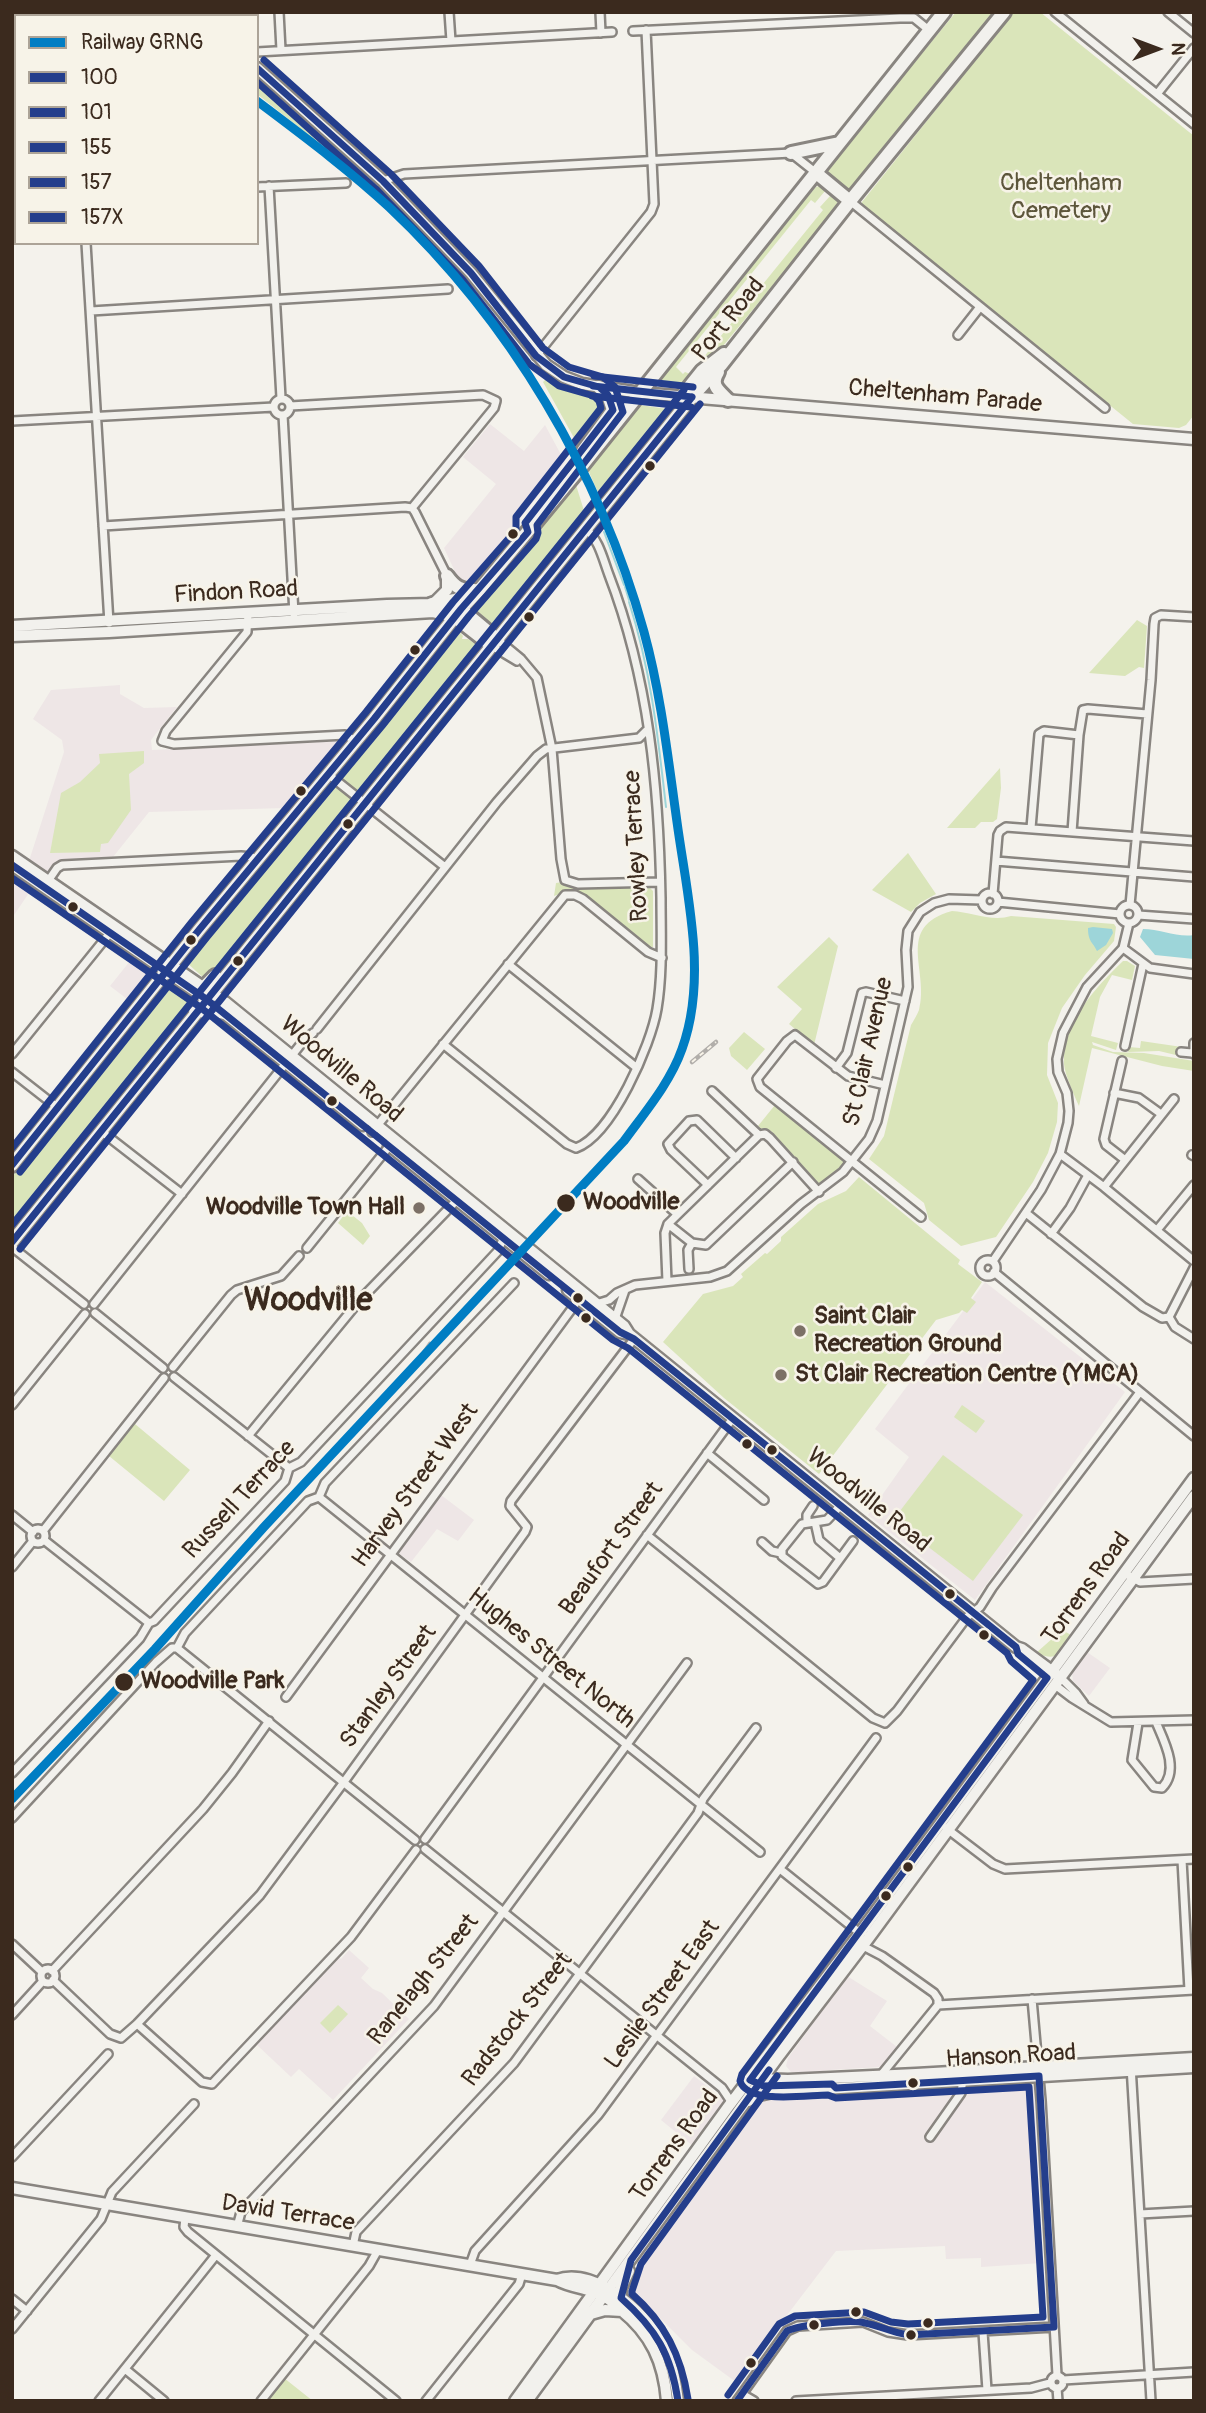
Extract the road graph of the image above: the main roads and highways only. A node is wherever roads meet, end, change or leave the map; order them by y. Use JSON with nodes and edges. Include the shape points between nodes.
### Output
{"nodes":[{"id":1,"x":944,"y":12,"type":"edge"},
{"id":2,"x":1004,"y":12,"type":"edge"},
{"id":3,"x":259,"y":70,"type":"edge"},
{"id":4,"x":839,"y":143,"type":"junction"},
{"id":5,"x":791,"y":153,"type":"road end"},
{"id":6,"x":815,"y":173,"type":"junction"},
{"id":7,"x":850,"y":201,"type":"junction"},
{"id":8,"x":734,"y":349,"type":"junction"},
{"id":9,"x":721,"y":365,"type":"junction"},
{"id":10,"x":599,"y":387,"type":"junction"},
{"id":11,"x":640,"y":393,"type":"junction"},
{"id":12,"x":687,"y":397,"type":"junction"},
{"id":13,"x":728,"y":400,"type":"junction"},
{"id":14,"x":1193,"y":436,"type":"edge"},
{"id":15,"x":528,"y":532,"type":"junction"},
{"id":16,"x":447,"y":576,"type":"joint"},
{"id":17,"x":481,"y":588,"type":"junction"},
{"id":18,"x":433,"y":608,"type":"junction"},
{"id":19,"x":458,"y":613,"type":"junction"},
{"id":20,"x":294,"y":616,"type":"junction"},
{"id":21,"x":12,"y":626,"type":"edge"},
{"id":22,"x":12,"y":636,"type":"edge"},
{"id":23,"x":440,"y":636,"type":"junction"},
{"id":24,"x":495,"y":643,"type":"junction"},
{"id":25,"x":12,"y":856,"type":"edge"},
{"id":26,"x":12,"y":865,"type":"edge"},
{"id":27,"x":47,"y":883,"type":"junction"},
{"id":28,"x":113,"y":929,"type":"junction"},
{"id":29,"x":253,"y":940,"type":"junction"},
{"id":30,"x":149,"y":958,"type":"junction"},
{"id":31,"x":169,"y":967,"type":"junction"},
{"id":32,"x":228,"y":972,"type":"junction"},
{"id":33,"x":205,"y":993,"type":"junction"},
{"id":34,"x":144,"y":999,"type":"junction"},
{"id":35,"x":224,"y":1007,"type":"junction"},
{"id":36,"x":195,"y":1012,"type":"junction"},
{"id":37,"x":12,"y":1165,"type":"edge"},
{"id":38,"x":459,"y":1197,"type":"junction"},
{"id":39,"x":12,"y":1244,"type":"edge"},
{"id":40,"x":632,"y":1337,"type":"junction"},
{"id":41,"x":1194,"y":1478,"type":"edge"},
{"id":42,"x":1194,"y":1496,"type":"edge"},
{"id":43,"x":1129,"y":1576,"type":"junction"},
{"id":44,"x":1016,"y":1647,"type":"junction"},
{"id":45,"x":1062,"y":1658,"type":"junction"},
{"id":46,"x":1038,"y":1660,"type":"junction"},
{"id":47,"x":1054,"y":1678,"type":"junction"},
{"id":48,"x":864,"y":1939,"type":"junction"},
{"id":49,"x":778,"y":2057,"type":"junction"},
{"id":50,"x":1194,"y":2059,"type":"edge"},
{"id":51,"x":1131,"y":2066,"type":"junction"},
{"id":52,"x":1194,"y":2067,"type":"edge"},
{"id":53,"x":963,"y":2076,"type":"junction"},
{"id":54,"x":755,"y":2080,"type":"junction"},
{"id":55,"x":788,"y":2080,"type":"junction"},
{"id":56,"x":882,"y":2080,"type":"junction"},
{"id":57,"x":836,"y":2088,"type":"junction"},
{"id":58,"x":743,"y":2106,"type":"junction"},
{"id":59,"x":12,"y":2188,"type":"edge"},
{"id":60,"x":631,"y":2260,"type":"junction"},
{"id":61,"x":610,"y":2270,"type":"junction"},
{"id":62,"x":580,"y":2279,"type":"junction"},
{"id":63,"x":557,"y":2280,"type":"junction"},
{"id":64,"x":602,"y":2290,"type":"junction"},
{"id":65,"x":621,"y":2298,"type":"junction"},
{"id":66,"x":622,"y":2311,"type":"junction"},
{"id":67,"x":592,"y":2314,"type":"junction"},
{"id":68,"x":515,"y":2401,"type":"edge"},
{"id":69,"x":527,"y":2401,"type":"edge"},
{"id":70,"x":667,"y":2401,"type":"edge"},
{"id":71,"x":678,"y":2401,"type":"edge"}],
"edges":[{"from":1,"to":4,"type":"highway","name":"Port Road"},
{"from":2,"to":7,"type":"highway","name":"Port Road"},
{"from":3,"to":10,"type":"main road","name":"Cheltenham Parade","via":[[383,181],[471,274],[536,356],[564,377]]},
{"from":4,"to":5,"type":"highway"},
{"from":4,"to":6,"type":"highway","name":"Port Road"},
{"from":6,"to":7,"type":"highway"},
{"from":6,"to":11,"type":"highway","name":"Port Road"},
{"from":7,"to":8,"type":"highway","name":"Port Road"},
{"from":8,"to":9,"type":"highway","name":"Port Road"},
{"from":8,"to":12,"type":"highway","via":[[702,371]]},
{"from":9,"to":12,"type":"highway","name":"Port Road"},
{"from":9,"to":13,"type":"highway","via":[[713,379]]},
{"from":10,"to":11,"type":"main road","name":"Cheltenham Parade"},
{"from":10,"to":15,"type":"highway","via":[[608,394],[613,410],[525,523]]},
{"from":11,"to":12,"type":"main road","name":"Cheltenham Parade"},
{"from":11,"to":15,"type":"highway","name":"Port Road"},
{"from":12,"to":13,"type":"main road","name":"Cheltenham Parade"},
{"from":12,"to":24,"type":"highway","name":"Port Road"},
{"from":13,"to":14,"type":"main road","name":"Cheltenham Parade"},
{"from":15,"to":17,"type":"highway","name":"Port Road"},
{"from":16,"to":17,"type":"highway","via":[[455,587]]},
{"from":16,"to":18,"type":"main road","via":[[447,590]]},
{"from":17,"to":18,"type":"highway"},
{"from":17,"to":19,"type":"highway","name":"Port Road"},
{"from":18,"to":19,"type":"main road","name":"Findon Road"},
{"from":18,"to":20,"type":"main road","name":"Findon Road"},
{"from":18,"to":23,"type":"main road","via":[[440,619]]},
{"from":19,"to":23,"type":"highway","name":"Port Road"},
{"from":19,"to":24,"type":"highway"},
{"from":20,"to":21,"type":"main road","name":"Findon Road","via":[[248,613]]},
{"from":20,"to":22,"type":"main road","name":"Findon Road","via":[[249,624]]},
{"from":23,"to":31,"type":"highway","name":"Port Road"},
{"from":24,"to":29,"type":"highway","name":"Port Road"},
{"from":25,"to":27,"type":"main road","name":"Woodville Road"},
{"from":26,"to":27,"type":"main road","name":"Woodville Road"},
{"from":27,"to":28,"type":"main road","name":"Woodville Road"},
{"from":28,"to":30,"type":"main road","name":"Woodville Road"},
{"from":28,"to":31,"type":"main road","name":"Woodville Road"},
{"from":29,"to":32,"type":"highway","name":"Port Road"},
{"from":29,"to":33,"type":"highway","via":[[231,957]]},
{"from":30,"to":31,"type":"main road","name":"Woodville Road"},
{"from":30,"to":34,"type":"main road","via":[[154,971]]},
{"from":31,"to":33,"type":"main road","name":"Woodville Road"},
{"from":31,"to":34,"type":"highway","name":"Port Road"},
{"from":32,"to":33,"type":"highway","name":"Port Road"},
{"from":32,"to":35,"type":"main road"},
{"from":33,"to":35,"type":"main road","name":"Woodville Road"},
{"from":33,"to":36,"type":"highway","name":"Port Road"},
{"from":34,"to":37,"type":"highway","name":"Port Road"},
{"from":35,"to":36,"type":"highway"},
{"from":35,"to":38,"type":"main road","name":"Woodville Road"},
{"from":36,"to":39,"type":"highway","name":"Port Road"},
{"from":38,"to":40,"type":"main road","name":"Woodville Road"},
{"from":38,"to":40,"type":"main road","name":"Woodville Road","via":[[507,1242]]},
{"from":40,"to":44,"type":"main road","name":"Woodville Road"},
{"from":41,"to":43,"type":"main road","name":"Torrens Road"},
{"from":42,"to":43,"type":"main road","name":"Torrens Road"},
{"from":43,"to":45,"type":"main road","name":"Torrens Road"},
{"from":43,"to":47,"type":"main road","name":"Torrens Road"},
{"from":44,"to":46,"type":"main road","name":"Woodville Road"},
{"from":44,"to":47,"type":"main road","name":"Woodville Road","via":[[1018,1654]]},
{"from":45,"to":46,"type":"main road"},
{"from":45,"to":47,"type":"main road","name":"Torrens Road"},
{"from":46,"to":47,"type":"main road","name":"Woodville Road"},
{"from":47,"to":48,"type":"main road","name":"Torrens Road"},
{"from":48,"to":49,"type":"main road","name":"Torrens Road"},
{"from":48,"to":54,"type":"main road","name":"Torrens Road"},
{"from":49,"to":54,"type":"main road","name":"Torrens Road"},
{"from":49,"to":55,"type":"main road","via":[[778,2074]]},
{"from":50,"to":51,"type":"main road","name":"Hanson Road"},
{"from":51,"to":52,"type":"main road","name":"Hanson Road"},
{"from":51,"to":53,"type":"main road","name":"Hanson Road"},
{"from":53,"to":56,"type":"main road","name":"Hanson Road"},
{"from":53,"to":56,"type":"main road","name":"Hanson Road","via":[[898,2074]]},
{"from":54,"to":55,"type":"main road","name":"Hanson Road"},
{"from":54,"to":57,"type":"main road","name":"Hanson Road","via":[[832,2084]]},
{"from":54,"to":58,"type":"main road","name":"Torrens Road"},
{"from":54,"to":61,"type":"main road","name":"Torrens Road","via":[[729,2107]]},
{"from":55,"to":56,"type":"main road","name":"Hanson Road","via":[[869,2076]]},
{"from":56,"to":57,"type":"main road","name":"Hanson Road"},
{"from":57,"to":58,"type":"main road","via":[[773,2092]]},
{"from":58,"to":60,"type":"main road","name":"Torrens Road"},
{"from":59,"to":63,"type":"main road","name":"David Terrace"},
{"from":60,"to":64,"type":"main road","name":"Torrens Road"},
{"from":60,"to":65,"type":"main road"},
{"from":61,"to":62,"type":"main road"},
{"from":61,"to":64,"type":"main road","name":"Torrens Road"},
{"from":62,"to":63,"type":"main road","name":"David Terrace"},
{"from":62,"to":64,"type":"main road","name":"David Terrace"},
{"from":63,"to":64,"type":"main road","name":"David Terrace"},
{"from":64,"to":65,"type":"main road"},
{"from":64,"to":66,"type":"main road"},
{"from":64,"to":67,"type":"main road","name":"Torrens Road"},
{"from":64,"to":68,"type":"main road","name":"Torrens Road"},
{"from":65,"to":71,"type":"main road","via":[[659,2337],[675,2378]]},
{"from":66,"to":67,"type":"main road"},
{"from":66,"to":70,"type":"main road","via":[[635,2320],[656,2351]]},
{"from":67,"to":69,"type":"main road","name":"Torrens Road"}]}
